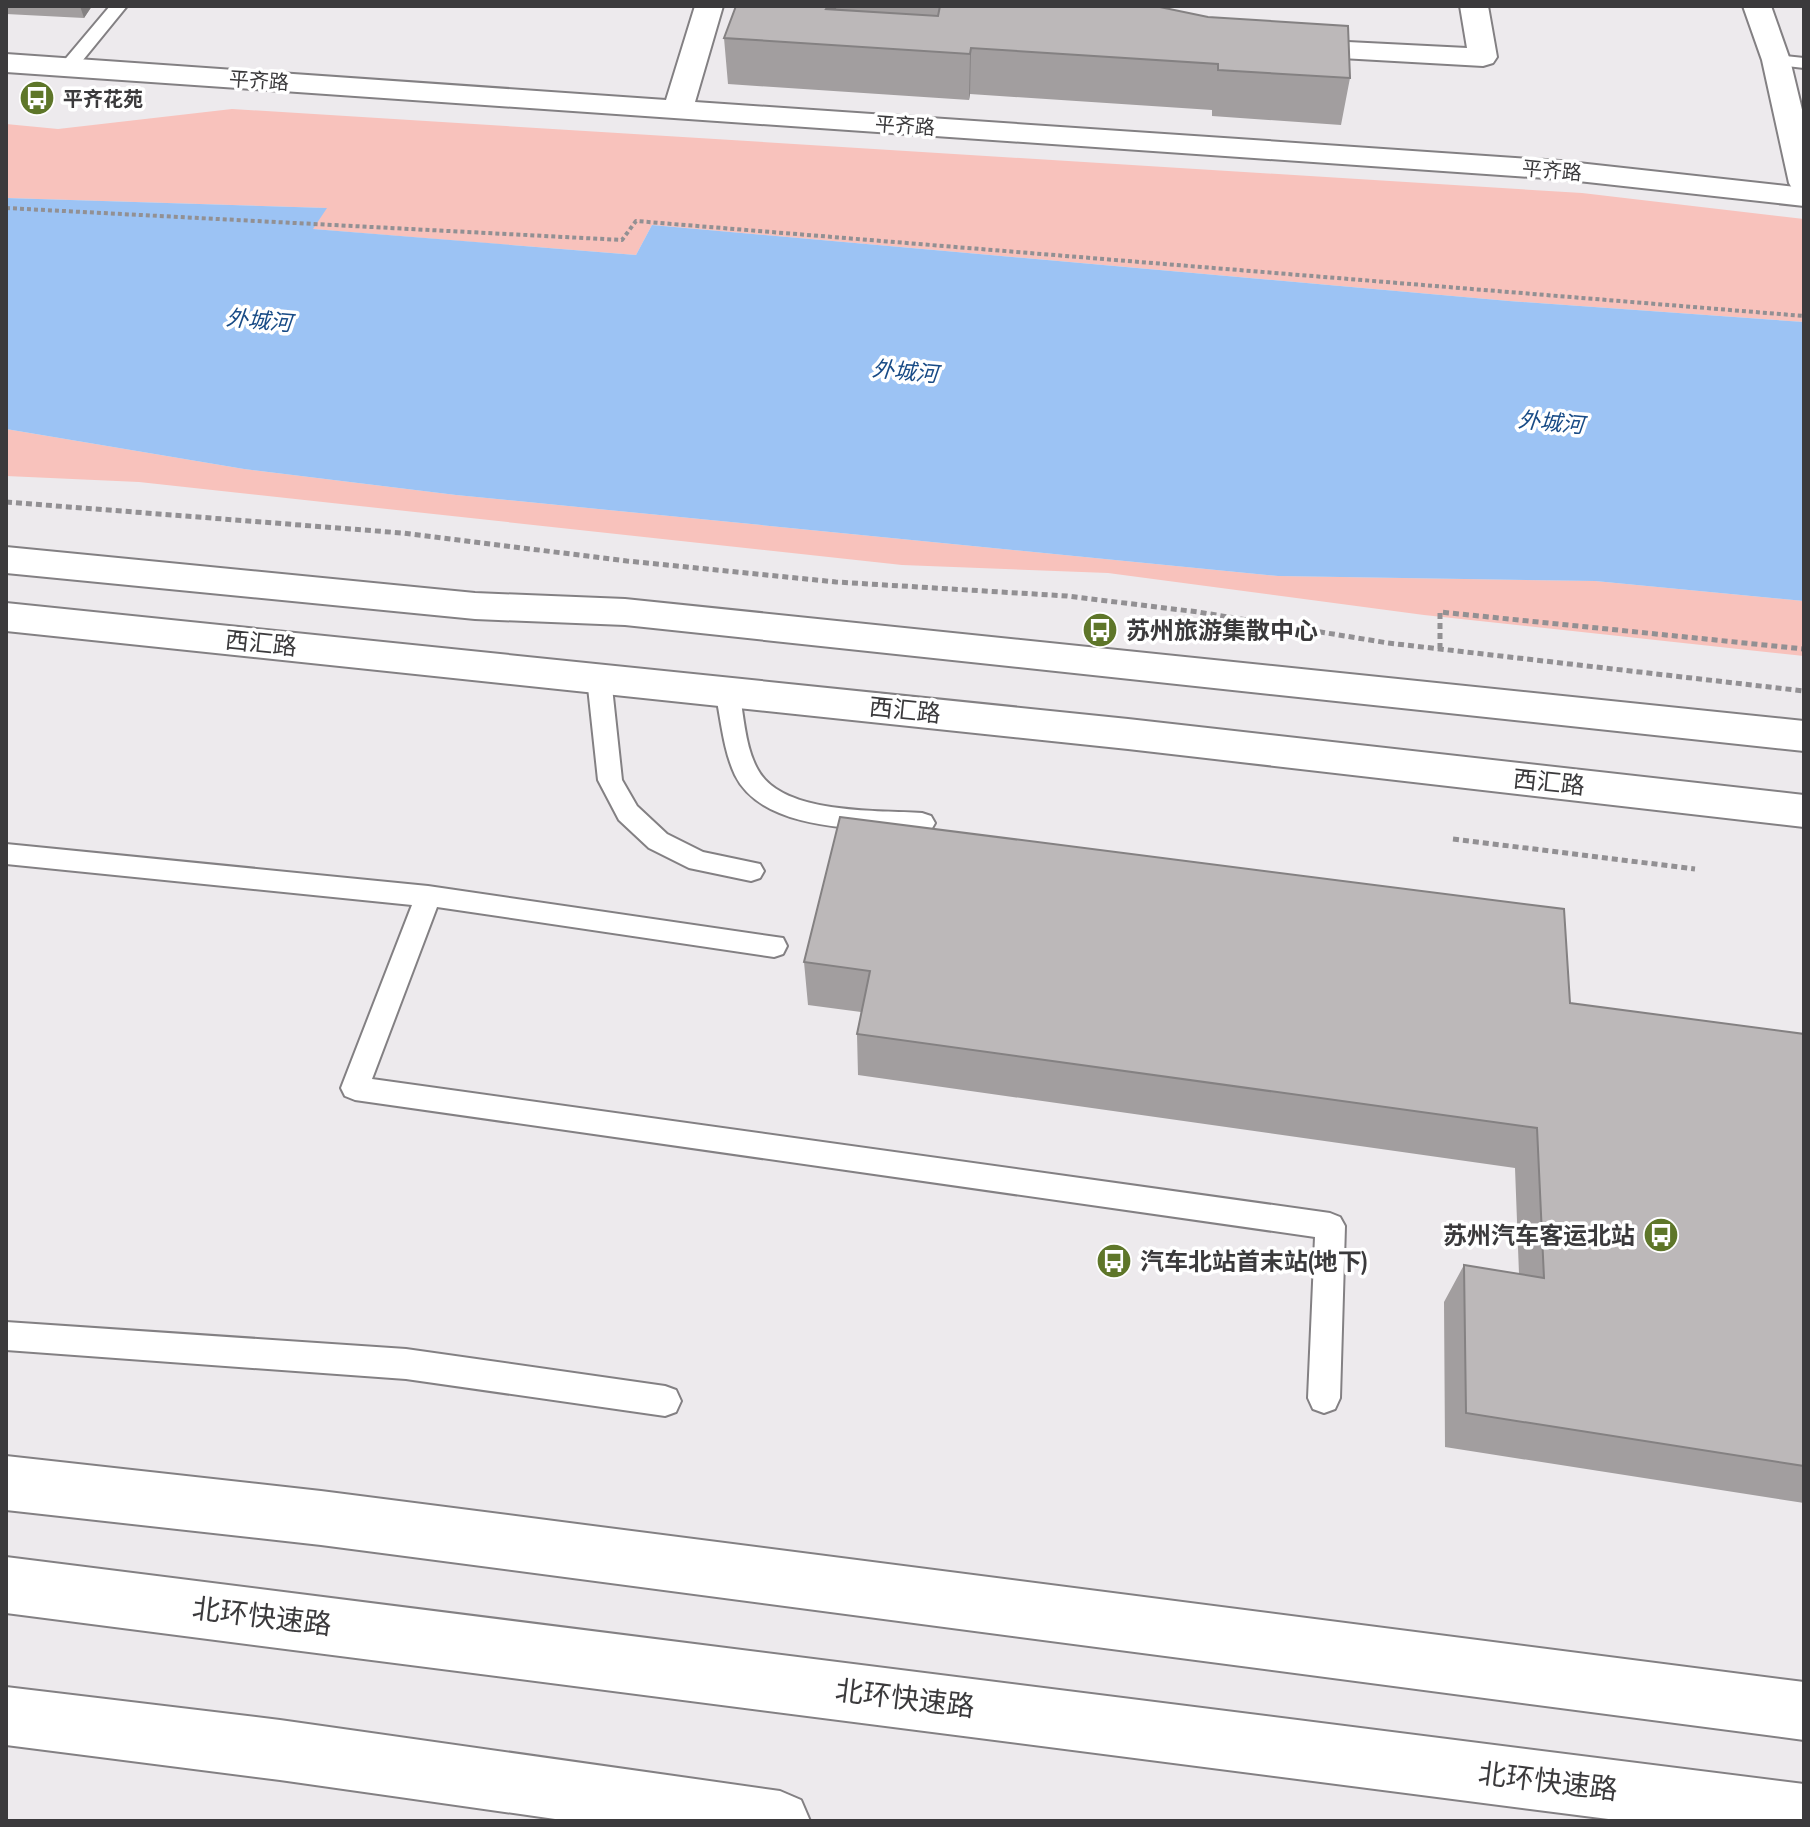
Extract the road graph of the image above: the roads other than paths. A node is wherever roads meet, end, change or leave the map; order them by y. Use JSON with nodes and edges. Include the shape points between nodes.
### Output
{"nodes":[{"id":1,"x":119,"y":6,"type":"edge"},
{"id":2,"x":709,"y":6,"type":"edge"},
{"id":3,"x":1474,"y":6,"type":"edge"},
{"id":4,"x":1757,"y":6,"type":"edge"},
{"id":5,"x":1254,"y":45,"type":"edge"},
{"id":6,"x":1790,"y":62,"type":"edge"},
{"id":7,"x":6,"y":63,"type":"edge"},
{"id":8,"x":68,"y":67,"type":"junction"},
{"id":9,"x":678,"y":109,"type":"junction"},
{"id":10,"x":1804,"y":183,"type":"edge"},
{"id":11,"x":1804,"y":197,"type":"edge"},
{"id":12,"x":6,"y":560,"type":"edge"},
{"id":13,"x":6,"y":617,"type":"edge"},
{"id":14,"x":599,"y":678,"type":"junction"},
{"id":15,"x":727,"y":691,"type":"junction"},
{"id":16,"x":1804,"y":736,"type":"edge"},
{"id":17,"x":1804,"y":811,"type":"edge"},
{"id":18,"x":922,"y":823,"type":"dead end"},
{"id":19,"x":6,"y":854,"type":"edge"},
{"id":20,"x":751,"y":871,"type":"dead end"},
{"id":21,"x":428,"y":896,"type":"junction"},
{"id":22,"x":774,"y":946,"type":"dead end"},
{"id":23,"x":6,"y":1336,"type":"edge"},
{"id":24,"x":1324,"y":1398,"type":"dead end"},
{"id":25,"x":665,"y":1401,"type":"dead end"},
{"id":26,"x":6,"y":1483,"type":"edge"},
{"id":27,"x":6,"y":1585,"type":"edge"},
{"id":28,"x":1804,"y":1711,"type":"edge"},
{"id":29,"x":6,"y":1716,"type":"edge"},
{"id":30,"x":1804,"y":1814,"type":"edge"},
{"id":31,"x":780,"y":1821,"type":"edge"}],
"edges":[{"from":1,"to":8,"type":"lane"},
{"from":2,"to":9,"type":"main road"},
{"from":3,"to":5,"type":"main road","via":[[1483,57]]},
{"from":4,"to":6,"type":"main road"},
{"from":6,"to":10,"type":"main road"},
{"from":7,"to":8,"type":"main road","name":"平齐路"},
{"from":8,"to":9,"type":"main road","name":"平齐路"},
{"from":9,"to":11,"type":"main road","name":"平齐路","via":[[1560,170]]},
{"from":12,"to":16,"type":"main road","via":[[475,606],[625,612]]},
{"from":13,"to":14,"type":"main road","name":"西汇路"},
{"from":14,"to":15,"type":"main road","name":"西汇路"},
{"from":14,"to":20,"type":"lane","via":[[610,780],[628,813],[658,841],[698,861]]},
{"from":15,"to":17,"type":"main road","name":"西汇路"},
{"from":15,"to":18,"type":"lane","via":[[747,773],[772,800],[814,812]]},
{"from":19,"to":21,"type":"lane"},
{"from":21,"to":22,"type":"lane"},
{"from":21,"to":24,"type":"lane","via":[[355,1088],[1330,1226]]},
{"from":23,"to":25,"type":"lane","via":[[406,1364]]},
{"from":26,"to":28,"type":"main road","via":[[321,1518]]},
{"from":27,"to":30,"type":"main road","name":"北环快速路"},
{"from":29,"to":31,"type":"main road"}]}
